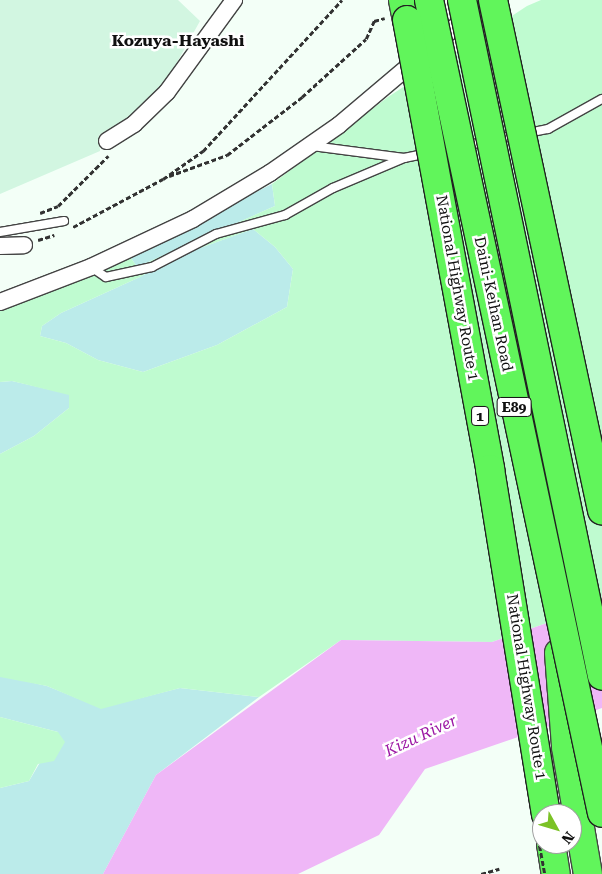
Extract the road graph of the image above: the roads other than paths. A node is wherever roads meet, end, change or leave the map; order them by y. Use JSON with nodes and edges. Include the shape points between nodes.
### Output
{"nodes":[{"id":1,"x":234,"y":0,"type":"edge"},
{"id":2,"x":429,"y":0,"type":"edge"},
{"id":3,"x":462,"y":0,"type":"edge"},
{"id":4,"x":487,"y":0,"type":"edge"},
{"id":5,"x":493,"y":0,"type":"edge"},
{"id":6,"x":405,"y":10,"type":"edge"},
{"id":7,"x":602,"y":98,"type":"edge"},
{"id":8,"x":114,"y":137,"type":"road end"},
{"id":9,"x":310,"y":145,"type":"junction"},
{"id":10,"x":404,"y":158,"type":"junction"},
{"id":11,"x":64,"y":221,"type":"dead end"},
{"id":12,"x":0,"y":232,"type":"edge"},
{"id":13,"x":24,"y":245,"type":"road end"},
{"id":14,"x":0,"y":246,"type":"edge"},
{"id":15,"x":91,"y":267,"type":"junction"},
{"id":16,"x":0,"y":302,"type":"edge"},
{"id":17,"x":602,"y":510,"type":"edge"},
{"id":18,"x":586,"y":592,"type":"junction"},
{"id":19,"x":556,"y":604,"type":"junction"},
{"id":20,"x":602,"y":632,"type":"edge"},
{"id":21,"x":602,"y":676,"type":"edge"},
{"id":22,"x":544,"y":804,"type":"edge"},
{"id":23,"x":602,"y":813,"type":"edge"},
{"id":24,"x":553,"y":854,"type":"edge"},
{"id":25,"x":556,"y":874,"type":"edge"},
{"id":26,"x":588,"y":874,"type":"edge"}],
"edges":[{"from":1,"to":8,"type":"street","via":[[167,92]]},
{"from":2,"to":19,"type":"highway","name":"Daini-Keihan Road","number":"E89","bridge":true},
{"from":3,"to":18,"type":"highway","number":"E89","bridge":true},
{"from":4,"to":9,"type":"street","via":[[339,125]]},
{"from":5,"to":17,"type":"highway","bridge":true},
{"from":6,"to":22,"type":"highway","name":"National Highway Route 1","number":"1","bridge":true,"via":[[490,469]]},
{"from":7,"to":10,"type":"lane","via":[[548,128]]},
{"from":9,"to":10,"type":"lane"},
{"from":9,"to":15,"type":"street","via":[[194,219]]},
{"from":10,"to":15,"type":"lane","via":[[333,188],[285,215],[216,234],[152,268],[106,277]]},
{"from":11,"to":12,"type":"lane"},
{"from":13,"to":14,"type":"street"},
{"from":15,"to":16,"type":"street"},
{"from":18,"to":20,"type":"highway","bridge":true},
{"from":18,"to":21,"type":"highway","number":"E89","bridge":true},
{"from":19,"to":23,"type":"highway","name":"Daini-Keihan Road","number":"E89","bridge":true},
{"from":19,"to":26,"type":"highway","bridge":true,"via":[[566,747]]},
{"from":24,"to":25,"type":"highway"}]}
